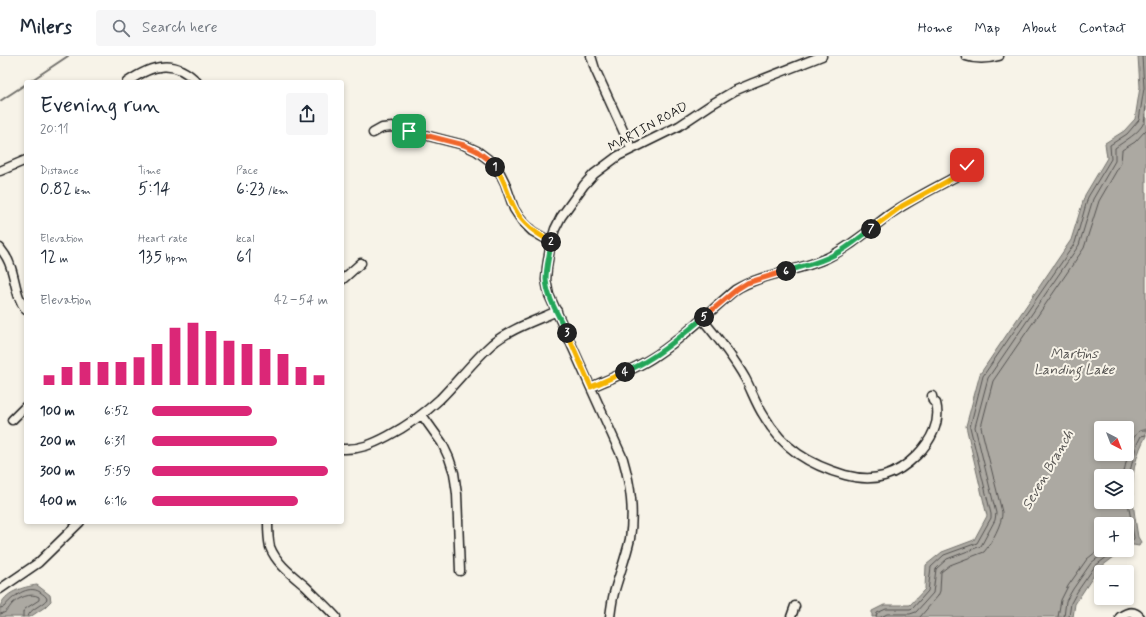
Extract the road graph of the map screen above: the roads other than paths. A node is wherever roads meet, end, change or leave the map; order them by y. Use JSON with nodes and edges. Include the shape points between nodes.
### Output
{"nodes":[{"id":1,"x":591,"y":56,"type":"edge"},
{"id":2,"x":822,"y":56,"type":"edge"},
{"id":3,"x":966,"y":56,"type":"edge"},
{"id":4,"x":999,"y":56,"type":"edge"},
{"id":5,"x":130,"y":80,"type":"edge"},
{"id":6,"x":195,"y":80,"type":"edge"},
{"id":7,"x":373,"y":133,"type":"dead end"},
{"id":8,"x":632,"y":148,"type":"junction"},
{"id":9,"x":24,"y":161,"type":"edge"},
{"id":10,"x":967,"y":165,"type":"dead end"},
{"id":11,"x":0,"y":171,"type":"edge"},
{"id":12,"x":551,"y":242,"type":"junction"},
{"id":13,"x":0,"y":248,"type":"edge"},
{"id":14,"x":361,"y":263,"type":"dead end"},
{"id":15,"x":344,"y":278,"type":"edge"},
{"id":16,"x":24,"y":307,"type":"edge"},
{"id":17,"x":557,"y":311,"type":"junction"},
{"id":18,"x":702,"y":319,"type":"junction"},
{"id":19,"x":591,"y":387,"type":"junction"},
{"id":20,"x":932,"y":396,"type":"dead end"},
{"id":21,"x":24,"y":408,"type":"edge"},
{"id":22,"x":422,"y":415,"type":"junction"},
{"id":23,"x":12,"y":420,"type":"dead end"},
{"id":24,"x":344,"y":450,"type":"edge"},
{"id":25,"x":78,"y":524,"type":"edge"},
{"id":26,"x":268,"y":524,"type":"edge"},
{"id":27,"x":460,"y":571,"type":"dead end"},
{"id":28,"x":0,"y":589,"type":"edge"},
{"id":29,"x":795,"y":606,"type":"dead end"},
{"id":30,"x":336,"y":617,"type":"edge"},
{"id":31,"x":610,"y":617,"type":"edge"},
{"id":32,"x":791,"y":617,"type":"edge"},
{"id":33,"x":1120,"y":617,"type":"edge"},
{"id":34,"x":1140,"y":617,"type":"edge"}],
"edges":[{"from":1,"to":8,"type":"street"},
{"from":2,"to":8,"type":"street","name":"MARTIN ROAD","via":[[734,91],[679,126]]},
{"from":3,"to":4,"type":"street","via":[[986,59]]},
{"from":5,"to":6,"type":"street","via":[[152,68],[167,66],[183,71]]},
{"from":7,"to":12,"type":"street","via":[[382,128],[393,127],[464,145],[477,151],[500,173],[514,209],[522,220],[532,231]]},
{"from":8,"to":12,"type":"street","name":"MARTIN ROAD","via":[[606,164],[584,185],[561,217]]},
{"from":9,"to":11,"type":"street"},
{"from":10,"to":18,"type":"street","via":[[955,177],[902,206],[841,251],[810,264],[747,283]]},
{"from":12,"to":17,"type":"street","name":"MARTIN ROAD","via":[[546,280]]},
{"from":13,"to":16,"type":"street","via":[[11,268]]},
{"from":14,"to":15,"type":"street"},
{"from":17,"to":19,"type":"street","name":"MARTIN ROAD"},
{"from":17,"to":22,"type":"street","via":[[517,329],[493,344]]},
{"from":18,"to":19,"type":"street","via":[[652,358]]},
{"from":18,"to":20,"type":"street","via":[[734,360],[775,434],[800,456],[830,471],[870,479],[887,476],[903,467],[929,441],[934,431],[938,411]]},
{"from":19,"to":31,"type":"street","name":"MARTIN ROAD","via":[[623,459],[632,500],[630,539],[614,593]]},
{"from":21,"to":23,"type":"street"},
{"from":22,"to":24,"type":"street","via":[[374,444]]},
{"from":22,"to":27,"type":"street","via":[[442,443],[454,473]]},
{"from":25,"to":28,"type":"street","via":[[38,563]]},
{"from":26,"to":30,"type":"street","via":[[270,547],[284,568]]},
{"from":29,"to":32,"type":"street"},
{"from":33,"to":34,"type":"street","via":[[1131,612]]}]}
